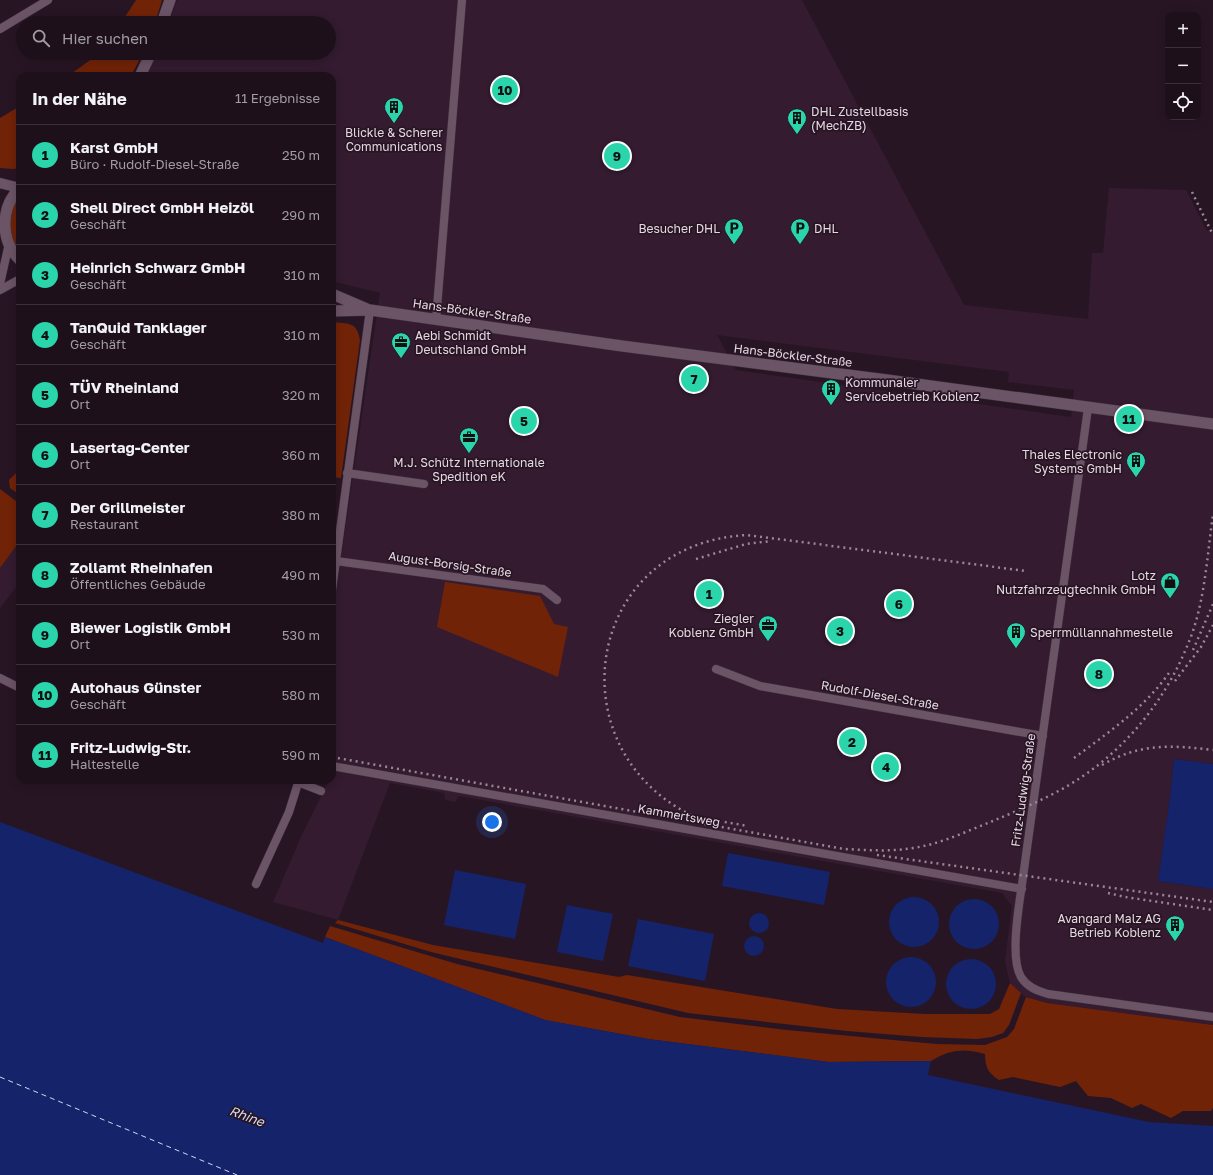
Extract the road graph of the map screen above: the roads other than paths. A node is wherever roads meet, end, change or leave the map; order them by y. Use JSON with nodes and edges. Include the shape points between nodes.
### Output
{"nodes":[{"id":1,"x":48,"y":0,"type":"edge"},
{"id":2,"x":170,"y":0,"type":"edge"},
{"id":3,"x":462,"y":0,"type":"edge"},
{"id":4,"x":22,"y":16,"type":"edge"},
{"id":5,"x":164,"y":16,"type":"edge"},
{"id":6,"x":16,"y":19,"type":"edge"},
{"id":7,"x":0,"y":29,"type":"edge"},
{"id":8,"x":148,"y":60,"type":"edge"},
{"id":9,"x":142,"y":72,"type":"edge"},
{"id":10,"x":0,"y":183,"type":"edge"},
{"id":11,"x":16,"y":187,"type":"edge"},
{"id":12,"x":16,"y":192,"type":"edge"},
{"id":13,"x":0,"y":226,"type":"edge"},
{"id":14,"x":8,"y":248,"type":"junction"},
{"id":15,"x":16,"y":256,"type":"edge"},
{"id":16,"x":16,"y":280,"type":"edge"},
{"id":17,"x":0,"y":284,"type":"edge"},
{"id":18,"x":0,"y":290,"type":"edge"},
{"id":19,"x":336,"y":295,"type":"edge"},
{"id":20,"x":370,"y":310,"type":"junction"},
{"id":21,"x":336,"y":311,"type":"edge"},
{"id":22,"x":436,"y":320,"type":"junction"},
{"id":23,"x":1088,"y":408,"type":"junction"},
{"id":24,"x":1213,"y":424,"type":"edge"},
{"id":25,"x":347,"y":473,"type":"junction"},
{"id":26,"x":424,"y":484,"type":"dead end"},
{"id":27,"x":336,"y":561,"type":"joint"},
{"id":28,"x":557,"y":600,"type":"dead end"},
{"id":29,"x":716,"y":669,"type":"dead end"},
{"id":30,"x":0,"y":678,"type":"edge"},
{"id":31,"x":16,"y":686,"type":"edge"},
{"id":32,"x":1043,"y":736,"type":"junction"},
{"id":33,"x":336,"y":767,"type":"edge"},
{"id":34,"x":297,"y":784,"type":"edge"},
{"id":35,"x":305,"y":784,"type":"edge"},
{"id":36,"x":320,"y":791,"type":"dead end"},
{"id":37,"x":256,"y":884,"type":"dead end"},
{"id":38,"x":1022,"y":889,"type":"junction"},
{"id":39,"x":1213,"y":1017,"type":"edge"}],
"edges":[{"from":1,"to":4,"type":"street"},
{"from":2,"to":5,"type":"main road"},
{"from":3,"to":22,"type":"street"},
{"from":6,"to":7,"type":"street"},
{"from":8,"to":9,"type":"main road"},
{"from":10,"to":11,"type":"street"},
{"from":12,"to":13,"type":"main road","via":[[5,205]]},
{"from":13,"to":14,"type":"main road"},
{"from":14,"to":15,"type":"main road"},
{"from":14,"to":17,"type":"street"},
{"from":16,"to":18,"type":"street"},
{"from":19,"to":20,"type":"main road","name":"Hans-Böckler-Straße"},
{"from":20,"to":21,"type":"main road","name":"Hans-Böckler-Straße"},
{"from":20,"to":22,"type":"main road","name":"Hans-Böckler-Straße"},
{"from":20,"to":25,"type":"street"},
{"from":22,"to":23,"type":"main road","name":"Hans-Böckler-Straße"},
{"from":23,"to":24,"type":"main road","name":"Hans-Böckler-Straße"},
{"from":23,"to":32,"type":"street","name":"Fritz-Ludwig-Straße"},
{"from":25,"to":26,"type":"street"},
{"from":25,"to":27,"type":"street"},
{"from":27,"to":28,"type":"street","name":"August-Borsig-Straße","via":[[543,589]]},
{"from":29,"to":32,"type":"street","name":"Rudolf-Diesel-Straße","via":[[760,686]]},
{"from":30,"to":31,"type":"street"},
{"from":32,"to":38,"type":"street","name":"Fritz-Ludwig-Straße"},
{"from":33,"to":38,"type":"street","name":"Kammertsweg"},
{"from":34,"to":37,"type":"street","via":[[290,812]]},
{"from":35,"to":36,"type":"street"},
{"from":38,"to":39,"type":"street","name":"Fritz-Ludwig-Straße","via":[[1015,952],[1019,971],[1028,986],[1048,994]]}]}
